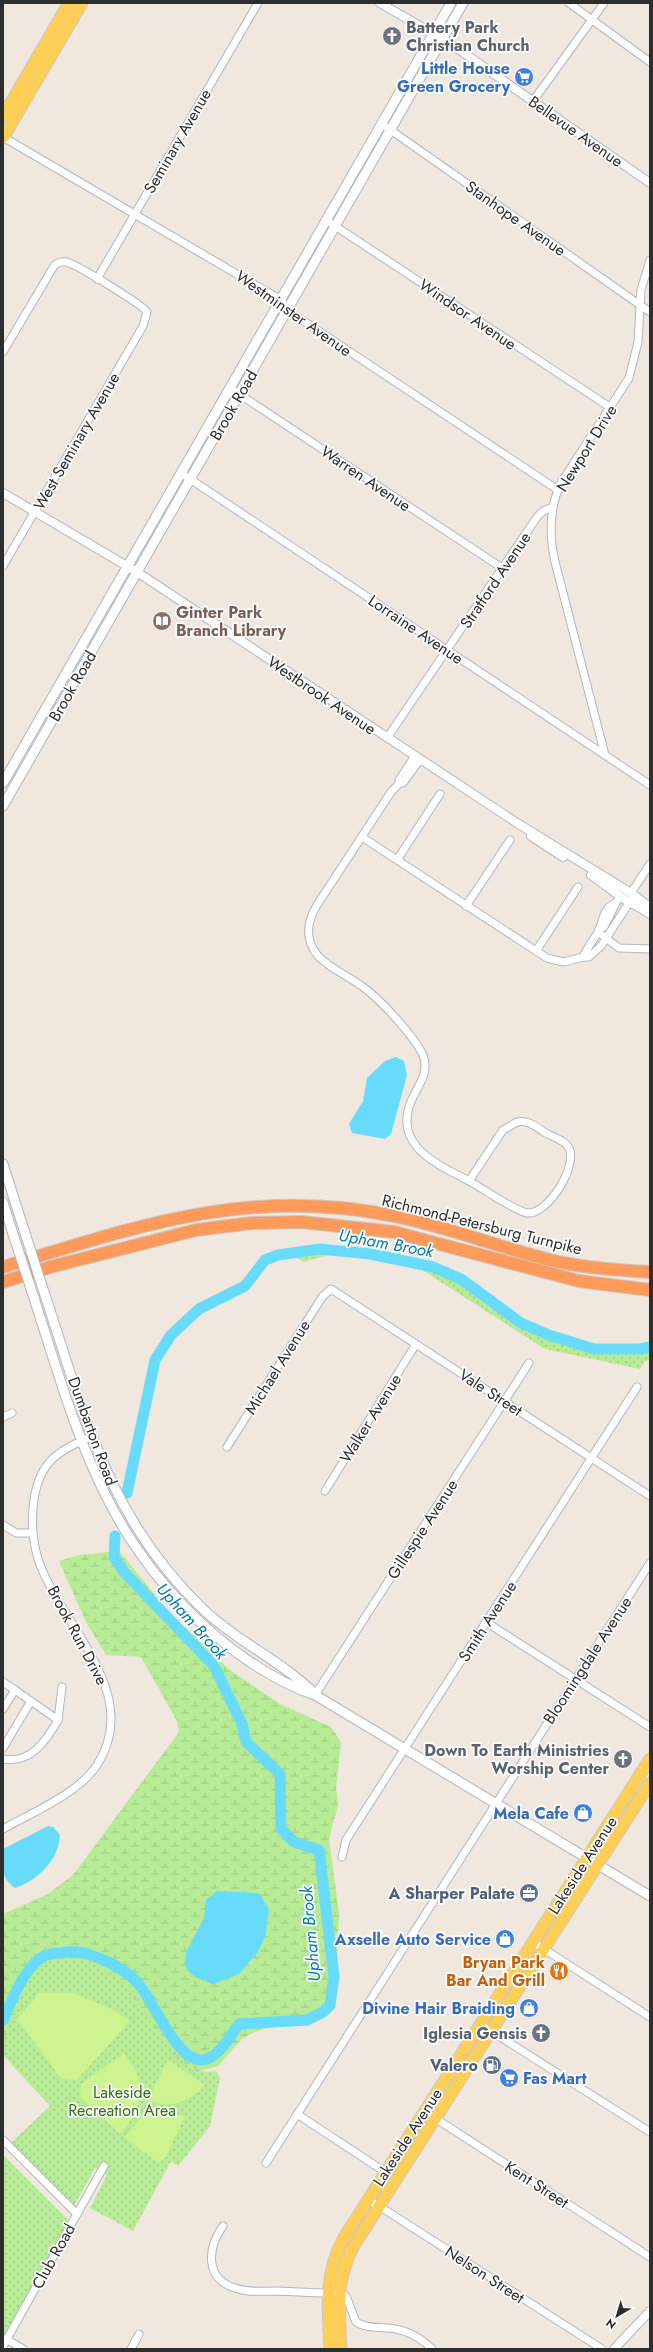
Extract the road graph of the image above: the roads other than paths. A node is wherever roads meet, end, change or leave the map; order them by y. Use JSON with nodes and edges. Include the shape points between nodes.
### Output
{"nodes":[{"id":1,"x":69,"y":3,"type":"edge"},
{"id":2,"x":82,"y":3,"type":"edge"},
{"id":3,"x":258,"y":3,"type":"edge"},
{"id":4,"x":380,"y":3,"type":"edge"},
{"id":5,"x":451,"y":3,"type":"edge"},
{"id":6,"x":463,"y":3,"type":"edge"},
{"id":7,"x":569,"y":3,"type":"edge"},
{"id":8,"x":604,"y":3,"type":"edge"},
{"id":9,"x":592,"y":20,"type":"junction"},
{"id":10,"x":433,"y":33,"type":"junction"},
{"id":11,"x":443,"y":39,"type":"junction"},
{"id":12,"x":650,"y":62,"type":"edge"},
{"id":13,"x":532,"y":101,"type":"junction"},
{"id":14,"x":3,"y":116,"type":"edge"},
{"id":15,"x":382,"y":124,"type":"junction"},
{"id":16,"x":390,"y":130,"type":"junction"},
{"id":17,"x":3,"y":137,"type":"edge"},
{"id":18,"x":650,"y":183,"type":"edge"},
{"id":19,"x":135,"y":214,"type":"junction"},
{"id":20,"x":326,"y":220,"type":"junction"},
{"id":21,"x":335,"y":226,"type":"junction"},
{"id":22,"x":650,"y":260,"type":"edge"},
{"id":23,"x":97,"y":279,"type":"junction"},
{"id":24,"x":281,"y":300,"type":"junction"},
{"id":25,"x":639,"y":304,"type":"junction"},
{"id":26,"x":287,"y":310,"type":"junction"},
{"id":27,"x":650,"y":312,"type":"edge"},
{"id":28,"x":3,"y":352,"type":"edge"},
{"id":29,"x":230,"y":388,"type":"junction"},
{"id":30,"x":239,"y":394,"type":"junction"},
{"id":31,"x":611,"y":408,"type":"junction"},
{"id":32,"x":181,"y":474,"type":"junction"},
{"id":33,"x":190,"y":480,"type":"junction"},
{"id":34,"x":558,"y":490,"type":"junction"},
{"id":35,"x":3,"y":493,"type":"edge"},
{"id":36,"x":553,"y":507,"type":"junction"},
{"id":37,"x":35,"y":511,"type":"junction"},
{"id":38,"x":3,"y":566,"type":"edge"},
{"id":39,"x":128,"y":566,"type":"junction"},
{"id":40,"x":502,"y":568,"type":"junction"},
{"id":41,"x":137,"y":572,"type":"junction"},
{"id":42,"x":447,"y":650,"type":"junction"},
{"id":43,"x":387,"y":738,"type":"junction"},
{"id":44,"x":605,"y":755,"type":"junction"},
{"id":45,"x":418,"y":758,"type":"junction"},
{"id":46,"x":4,"y":780,"type":"edge"},
{"id":47,"x":650,"y":785,"type":"edge"},
{"id":48,"x":15,"y":786,"type":"junction"},
{"id":49,"x":440,"y":794,"type":"dead end"},
{"id":50,"x":3,"y":806,"type":"edge"},
{"id":51,"x":517,"y":823,"type":"junction"},
{"id":52,"x":362,"y":837,"type":"junction"},
{"id":53,"x":510,"y":840,"type":"dead end"},
{"id":54,"x":397,"y":860,"type":"junction"},
{"id":55,"x":650,"y":864,"type":"edge"},
{"id":56,"x":578,"y":887,"type":"dead end"},
{"id":57,"x":631,"y":893,"type":"junction"},
{"id":58,"x":618,"y":900,"type":"junction"},
{"id":59,"x":630,"y":903,"type":"junction"},
{"id":60,"x":466,"y":906,"type":"junction"},
{"id":61,"x":650,"y":907,"type":"edge"},
{"id":62,"x":650,"y":914,"type":"edge"},
{"id":63,"x":599,"y":930,"type":"junction"},
{"id":64,"x":607,"y":939,"type":"junction"},
{"id":65,"x":650,"y":949,"type":"edge"},
{"id":66,"x":536,"y":951,"type":"junction"},
{"id":67,"x":583,"y":957,"type":"junction"},
{"id":68,"x":3,"y":1164,"type":"edge"},
{"id":69,"x":469,"y":1181,"type":"junction"},
{"id":70,"x":3,"y":1202,"type":"edge"},
{"id":71,"x":3,"y":1266,"type":"edge"},
{"id":72,"x":650,"y":1272,"type":"edge"},
{"id":73,"x":3,"y":1282,"type":"edge"},
{"id":74,"x":331,"y":1289,"type":"joint"},
{"id":75,"x":650,"y":1290,"type":"edge"},
{"id":76,"x":416,"y":1344,"type":"junction"},
{"id":77,"x":530,"y":1363,"type":"dead end"},
{"id":78,"x":637,"y":1387,"type":"dead end"},
{"id":79,"x":505,"y":1401,"type":"junction"},
{"id":80,"x":12,"y":1413,"type":"dead end"},
{"id":81,"x":3,"y":1417,"type":"edge"},
{"id":82,"x":91,"y":1437,"type":"junction"},
{"id":83,"x":81,"y":1441,"type":"junction"},
{"id":84,"x":227,"y":1447,"type":"dead end"},
{"id":85,"x":592,"y":1458,"type":"junction"},
{"id":86,"x":325,"y":1491,"type":"dead end"},
{"id":87,"x":650,"y":1496,"type":"edge"},
{"id":88,"x":3,"y":1525,"type":"edge"},
{"id":89,"x":32,"y":1533,"type":"junction"},
{"id":90,"x":650,"y":1563,"type":"edge"},
{"id":91,"x":486,"y":1622,"type":"junction"},
{"id":92,"x":575,"y":1679,"type":"junction"},
{"id":93,"x":3,"y":1682,"type":"edge"},
{"id":94,"x":62,"y":1687,"type":"dead end"},
{"id":95,"x":15,"y":1690,"type":"junction"},
{"id":96,"x":315,"y":1695,"type":"junction"},
{"id":97,"x":31,"y":1701,"type":"junction"},
{"id":98,"x":3,"y":1709,"type":"edge"},
{"id":99,"x":58,"y":1720,"type":"junction"},
{"id":100,"x":650,"y":1727,"type":"edge"},
{"id":101,"x":3,"y":1748,"type":"edge"},
{"id":102,"x":406,"y":1750,"type":"junction"},
{"id":103,"x":650,"y":1759,"type":"edge"},
{"id":104,"x":3,"y":1760,"type":"edge"},
{"id":105,"x":637,"y":1779,"type":"junction"},
{"id":106,"x":649,"y":1786,"type":"edge"},
{"id":107,"x":495,"y":1803,"type":"junction"},
{"id":108,"x":3,"y":1829,"type":"edge"},
{"id":109,"x":342,"y":1857,"type":"dead end"},
{"id":110,"x":588,"y":1857,"type":"junction"},
{"id":111,"x":599,"y":1863,"type":"junction"},
{"id":112,"x":650,"y":1896,"type":"edge"},
{"id":113,"x":533,"y":1942,"type":"junction"},
{"id":114,"x":543,"y":1949,"type":"junction"},
{"id":115,"x":650,"y":2017,"type":"edge"},
{"id":116,"x":480,"y":2024,"type":"junction"},
{"id":117,"x":491,"y":2031,"type":"junction"},
{"id":118,"x":424,"y":2111,"type":"junction"},
{"id":119,"x":297,"y":2114,"type":"junction"},
{"id":120,"x":435,"y":2118,"type":"junction"},
{"id":121,"x":650,"y":2132,"type":"edge"},
{"id":122,"x":3,"y":2140,"type":"edge"},
{"id":123,"x":266,"y":2163,"type":"dead end"},
{"id":124,"x":104,"y":2166,"type":"dead end"},
{"id":125,"x":385,"y":2172,"type":"junction"},
{"id":126,"x":368,"y":2199,"type":"junction"},
{"id":127,"x":378,"y":2206,"type":"junction"},
{"id":128,"x":77,"y":2214,"type":"junction"},
{"id":129,"x":223,"y":2226,"type":"dead end"},
{"id":130,"x":650,"y":2257,"type":"edge"},
{"id":131,"x":338,"y":2293,"type":"junction"},
{"id":132,"x":327,"y":2294,"type":"junction"},
{"id":133,"x":650,"y":2311,"type":"edge"},
{"id":134,"x":139,"y":2334,"type":"dead end"},
{"id":135,"x":5,"y":2342,"type":"edge"},
{"id":136,"x":22,"y":2349,"type":"edge"},
{"id":137,"x":131,"y":2349,"type":"edge"},
{"id":138,"x":330,"y":2349,"type":"edge"},
{"id":139,"x":341,"y":2349,"type":"edge"},
{"id":140,"x":432,"y":2349,"type":"edge"},
{"id":141,"x":602,"y":2349,"type":"edge"},
{"id":142,"x":614,"y":2349,"type":"edge"}],
"edges":[{"from":1,"to":14,"type":"main road"},
{"from":2,"to":17,"type":"main road"},
{"from":3,"to":19,"type":"street","name":"Seminary Avenue"},
{"from":4,"to":10,"type":"street","name":"Bellevue Avenue"},
{"from":5,"to":10,"type":"main road","name":"Brook Road"},
{"from":6,"to":11,"type":"main road","name":"Brook Road"},
{"from":7,"to":9,"type":"street"},
{"from":8,"to":9,"type":"street"},
{"from":9,"to":12,"type":"street"},
{"from":9,"to":13,"type":"street"},
{"from":10,"to":11,"type":"street","name":"Bellevue Avenue"},
{"from":10,"to":15,"type":"main road","name":"Brook Road"},
{"from":11,"to":13,"type":"street","name":"Bellevue Avenue"},
{"from":11,"to":16,"type":"main road","name":"Brook Road"},
{"from":13,"to":18,"type":"street","name":"Bellevue Avenue"},
{"from":15,"to":16,"type":"street","name":"Stanhope Avenue"},
{"from":15,"to":20,"type":"main road","name":"Brook Road"},
{"from":16,"to":21,"type":"main road","name":"Brook Road"},
{"from":16,"to":25,"type":"street","name":"Stanhope Avenue"},
{"from":17,"to":19,"type":"street","name":"Westminster Avenue"},
{"from":19,"to":23,"type":"street","name":"Seminary Avenue"},
{"from":19,"to":24,"type":"street","name":"Westminster Avenue"},
{"from":20,"to":21,"type":"street","name":"Windsor Avenue"},
{"from":20,"to":24,"type":"main road","name":"Brook Road"},
{"from":21,"to":26,"type":"main road","name":"Brook Road"},
{"from":21,"to":31,"type":"street","name":"Windsor Avenue"},
{"from":22,"to":25,"type":"street","name":"Newport Drive","via":[[645,271]]},
{"from":23,"to":28,"type":"street","via":[[68,262],[54,266]]},
{"from":23,"to":37,"type":"street","name":"West Seminary Avenue","via":[[141,305],[146,309],[147,316]]},
{"from":24,"to":26,"type":"street","name":"Westminster Avenue"},
{"from":24,"to":29,"type":"main road","name":"Brook Road"},
{"from":25,"to":27,"type":"street","name":"Stanhope Avenue"},
{"from":25,"to":31,"type":"street","name":"Newport Drive","via":[[638,342],[631,374]]},
{"from":26,"to":30,"type":"main road","name":"Brook Road"},
{"from":26,"to":34,"type":"street","name":"Westminster Avenue"},
{"from":29,"to":30,"type":"street","name":"Warren Avenue"},
{"from":29,"to":32,"type":"main road","name":"Brook Road"},
{"from":30,"to":33,"type":"main road","name":"Brook Road"},
{"from":30,"to":40,"type":"street","name":"Warren Avenue"},
{"from":31,"to":34,"type":"street","name":"Newport Drive","via":[[571,466]]},
{"from":32,"to":33,"type":"street","name":"Lorraine Avenue"},
{"from":32,"to":39,"type":"main road","name":"Brook Road"},
{"from":33,"to":41,"type":"main road","name":"Brook Road"},
{"from":33,"to":42,"type":"street","name":"Lorraine Avenue"},
{"from":34,"to":36,"type":"street","name":"Newport Drive"},
{"from":35,"to":37,"type":"street","name":"Westbrook Avenue"},
{"from":36,"to":40,"type":"street","name":"Stratford Avenue","via":[[540,514]]},
{"from":36,"to":44,"type":"street","name":"Newport Drive","via":[[551,536],[555,562]]},
{"from":37,"to":38,"type":"street","name":"West Seminary Avenue"},
{"from":37,"to":39,"type":"street","name":"Westbrook Avenue"},
{"from":39,"to":41,"type":"street","name":"Westbrook Avenue"},
{"from":39,"to":46,"type":"main road","name":"Brook Road"},
{"from":40,"to":42,"type":"street","name":"Stratford Avenue"},
{"from":41,"to":43,"type":"street","name":"Westbrook Avenue"},
{"from":41,"to":48,"type":"main road","name":"Brook Road"},
{"from":42,"to":43,"type":"street","name":"Stratford Avenue"},
{"from":42,"to":44,"type":"street","name":"Lorraine Avenue"},
{"from":43,"to":45,"type":"street","name":"Westbrook Avenue"},
{"from":44,"to":47,"type":"street","name":"Lorraine Avenue"},
{"from":45,"to":51,"type":"street","name":"Westbrook Avenue"},
{"from":45,"to":52,"type":"street","via":[[405,781],[389,795]]},
{"from":46,"to":48,"type":"street"},
{"from":48,"to":50,"type":"main road","name":"Brook Road"},
{"from":49,"to":54,"type":"street"},
{"from":51,"to":57,"type":"street","name":"Westbrook Avenue"},
{"from":51,"to":58,"type":"street","name":"Westbrook Avenue","via":[[545,846],[580,866]]},
{"from":52,"to":54,"type":"street"},
{"from":52,"to":69,"type":"street","via":[[312,916],[308,925],[310,942],[314,951],[323,960],[380,1000],[420,1050],[425,1071],[408,1111],[411,1138],[428,1159]]},
{"from":53,"to":60,"type":"street"},
{"from":54,"to":60,"type":"street"},
{"from":55,"to":57,"type":"street"},
{"from":56,"to":66,"type":"street"},
{"from":57,"to":58,"type":"street"},
{"from":57,"to":59,"type":"street"},
{"from":57,"to":61,"type":"street","name":"Westbrook Avenue"},
{"from":58,"to":59,"type":"street","name":"Westbrook Avenue"},
{"from":58,"to":63,"type":"street","via":[[610,905]]},
{"from":59,"to":62,"type":"street","name":"Westbrook Avenue"},
{"from":59,"to":64,"type":"street"},
{"from":60,"to":66,"type":"street"},
{"from":63,"to":64,"type":"street"},
{"from":63,"to":67,"type":"street"},
{"from":64,"to":65,"type":"street","via":[[619,948]]},
{"from":64,"to":67,"type":"street","via":[[589,958]]},
{"from":66,"to":67,"type":"street","via":[[556,962],[568,962]]},
{"from":68,"to":82,"type":"main road","name":"Dumbarton Road","bridge":true},
{"from":69,"to":69,"type":"street","via":[[503,1130],[512,1124],[526,1122],[564,1142],[569,1148],[571,1164],[551,1198],[542,1209],[534,1212],[525,1212]]},
{"from":70,"to":83,"type":"main road","name":"Dumbarton Road","bridge":true},
{"from":71,"to":72,"type":"highway","name":"Richmond-Petersburg Turnpike","via":[[178,1216],[241,1207],[292,1205],[393,1216],[437,1226],[555,1261],[604,1269]]},
{"from":73,"to":75,"type":"highway","name":"Richmond-Petersburg Turnpike","via":[[50,1267],[196,1230],[252,1223],[302,1222],[394,1232],[579,1281]]},
{"from":74,"to":76,"type":"street","name":"Vale Street"},
{"from":74,"to":84,"type":"street","name":"Michael Avenue","via":[[323,1296]]},
{"from":76,"to":79,"type":"street","name":"Vale Street"},
{"from":76,"to":86,"type":"street","name":"Walker Avenue"},
{"from":77,"to":79,"type":"street","name":"Gillespie Avenue"},
{"from":78,"to":85,"type":"street","name":"Smith Avenue"},
{"from":79,"to":85,"type":"street","name":"Vale Street"},
{"from":79,"to":96,"type":"street","name":"Gillespie Avenue"},
{"from":80,"to":81,"type":"street"},
{"from":82,"to":83,"type":"street","name":"Brook Run Drive"},
{"from":82,"to":96,"type":"main road","name":"Dumbarton Road","via":[[104,1470],[128,1516],[172,1577],[231,1633],[297,1677]]},
{"from":83,"to":89,"type":"street","name":"Brook Run Drive","via":[[53,1458],[42,1472],[32,1514]]},
{"from":83,"to":96,"type":"main road","name":"Dumbarton Road","via":[[104,1495],[126,1534],[170,1592],[209,1630],[240,1654],[291,1687]]},
{"from":85,"to":87,"type":"street","name":"Vale Street"},
{"from":85,"to":91,"type":"street","name":"Smith Avenue"},
{"from":88,"to":89,"type":"street","via":[[16,1533]]},
{"from":89,"to":108,"type":"street","name":"Brook Run Drive","via":[[41,1567],[105,1682],[112,1720],[104,1753],[80,1784]]},
{"from":90,"to":92,"type":"street","name":"Bloomingdale Avenue"},
{"from":91,"to":92,"type":"street"},
{"from":91,"to":102,"type":"street","name":"Smith Avenue"},
{"from":92,"to":100,"type":"street"},
{"from":92,"to":107,"type":"street","name":"Bloomingdale Avenue"},
{"from":93,"to":95,"type":"street"},
{"from":94,"to":99,"type":"street"},
{"from":95,"to":97,"type":"street"},
{"from":95,"to":98,"type":"street"},
{"from":96,"to":102,"type":"main road","name":"Dumbarton Road"},
{"from":97,"to":99,"type":"street"},
{"from":97,"to":101,"type":"street"},
{"from":99,"to":104,"type":"street","via":[[40,1748],[24,1758]]},
{"from":102,"to":107,"type":"main road","name":"Dumbarton Road"},
{"from":102,"to":109,"type":"street","name":"Smith Avenue","via":[[346,1840]]},
{"from":103,"to":105,"type":"main road","name":"Lakeside Avenue"},
{"from":105,"to":106,"type":"street"},
{"from":105,"to":110,"type":"main road","name":"Lakeside Avenue"},
{"from":106,"to":111,"type":"main road","name":"Lakeside Avenue"},
{"from":107,"to":110,"type":"main road","name":"Dumbarton Road"},
{"from":107,"to":119,"type":"street","name":"Bloomingdale Avenue"},
{"from":110,"to":111,"type":"main road","name":"Dumbarton Road"},
{"from":110,"to":113,"type":"main road","name":"Lakeside Avenue"},
{"from":111,"to":112,"type":"main road","name":"Dumbarton Road"},
{"from":111,"to":114,"type":"main road","name":"Lakeside Avenue"},
{"from":113,"to":114,"type":"street"},
{"from":113,"to":116,"type":"main road","name":"Lakeside Avenue"},
{"from":114,"to":115,"type":"street"},
{"from":114,"to":117,"type":"main road","name":"Lakeside Avenue"},
{"from":116,"to":117,"type":"street"},
{"from":116,"to":118,"type":"main road","name":"Lakeside Avenue"},
{"from":117,"to":120,"type":"main road","name":"Lakeside Avenue"},
{"from":117,"to":121,"type":"street"},
{"from":118,"to":120,"type":"street","name":"Kent Street"},
{"from":118,"to":125,"type":"main road","name":"Lakeside Avenue"},
{"from":119,"to":123,"type":"street","name":"Bloomingdale Avenue"},
{"from":119,"to":125,"type":"street"},
{"from":120,"to":127,"type":"main road","name":"Lakeside Avenue"},
{"from":120,"to":130,"type":"street","name":"Kent Street"},
{"from":122,"to":128,"type":"street"},
{"from":124,"to":128,"type":"street","name":"Club Road"},
{"from":125,"to":126,"type":"main road","name":"Lakeside Avenue"},
{"from":126,"to":127,"type":"street","name":"Nelson Street"},
{"from":126,"to":132,"type":"main road","name":"Lakeside Avenue","via":[[337,2251],[330,2272]]},
{"from":127,"to":131,"type":"main road","name":"Lakeside Avenue","via":[[348,2257]]},
{"from":127,"to":141,"type":"street","name":"Nelson Street"},
{"from":128,"to":135,"type":"street","name":"Club Road"},
{"from":129,"to":132,"type":"street","via":[[216,2238],[210,2261],[214,2273],[226,2285],[246,2290]]},
{"from":131,"to":132,"type":"street"},
{"from":131,"to":139,"type":"main road","name":"Lakeside Avenue"},
{"from":131,"to":140,"type":"street","via":[[346,2296],[356,2322],[364,2326],[406,2331],[420,2338]]},
{"from":132,"to":138,"type":"main road","name":"Lakeside Avenue"},
{"from":133,"to":142,"type":"street"},
{"from":134,"to":137,"type":"street"},
{"from":135,"to":136,"type":"street"}]}
